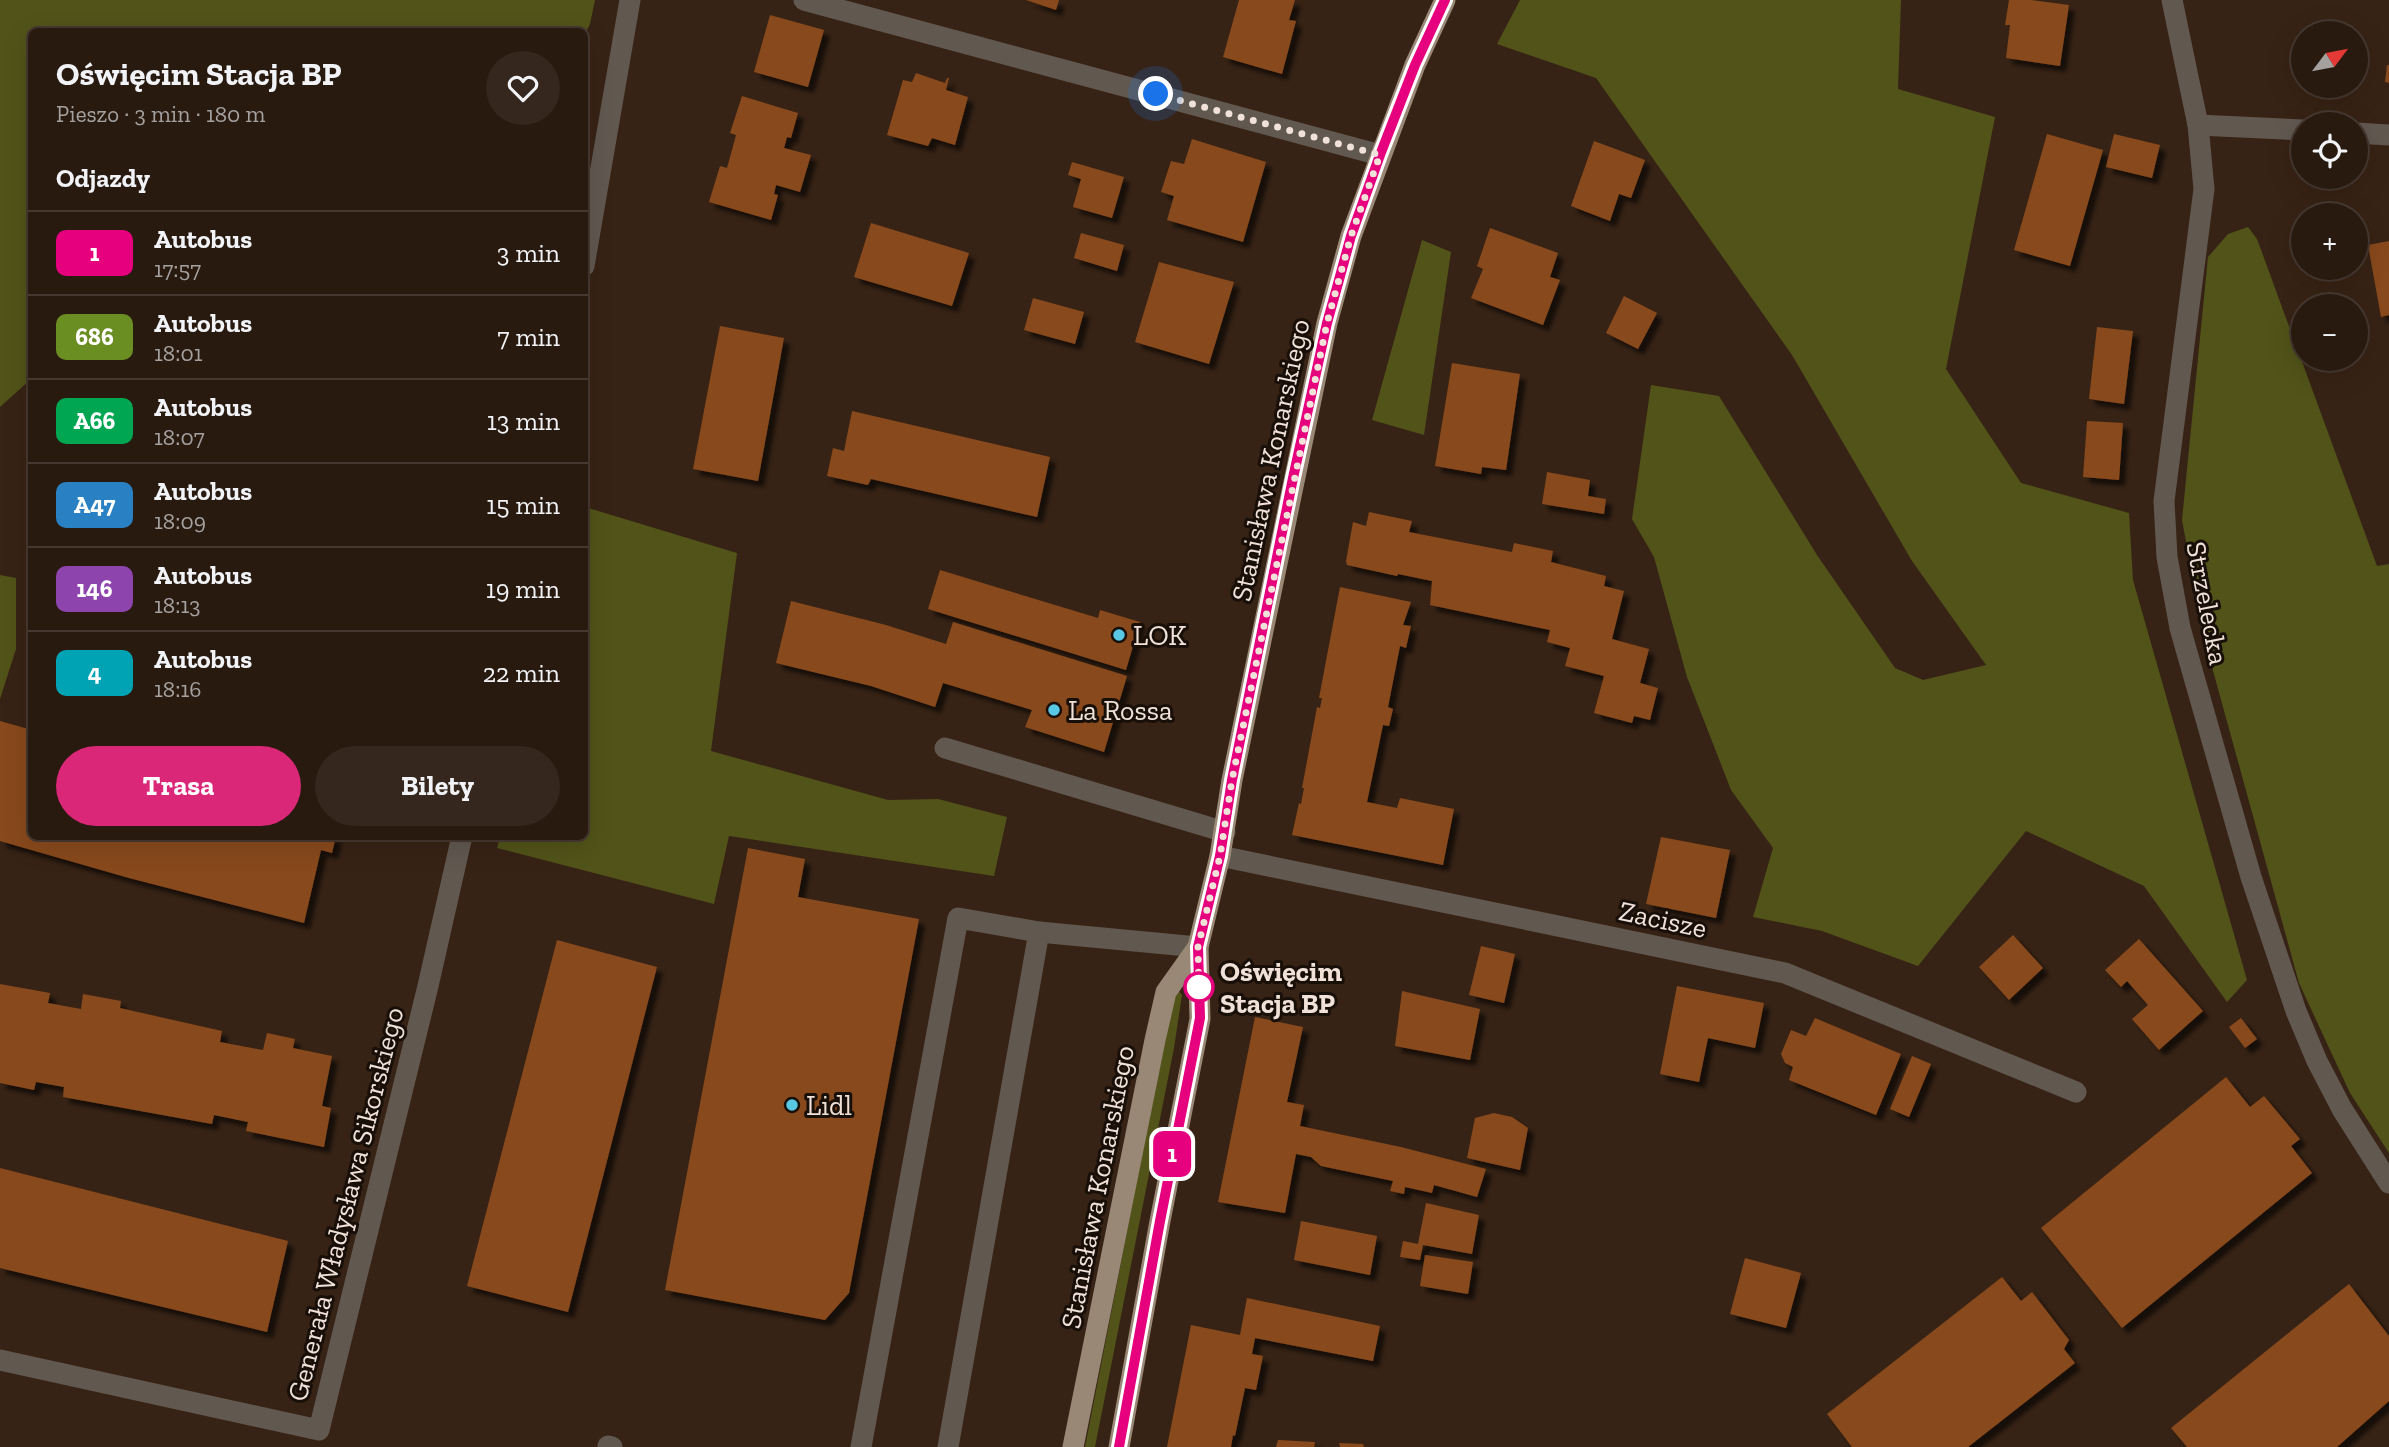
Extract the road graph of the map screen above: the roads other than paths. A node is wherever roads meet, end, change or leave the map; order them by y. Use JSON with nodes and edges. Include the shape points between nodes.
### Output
{"nodes":[{"id":1,"x":630,"y":0,"type":"edge"},
{"id":2,"x":804,"y":0,"type":"edge"},
{"id":3,"x":1445,"y":0,"type":"edge"},
{"id":4,"x":2172,"y":0,"type":"edge"},
{"id":5,"x":2198,"y":125,"type":"junction"},
{"id":6,"x":2291,"y":129,"type":"edge"},
{"id":7,"x":2368,"y":134,"type":"edge"},
{"id":8,"x":2389,"y":135,"type":"edge"},
{"id":9,"x":1380,"y":155,"type":"junction"},
{"id":10,"x":588,"y":243,"type":"edge"},
{"id":11,"x":945,"y":748,"type":"dead end"},
{"id":12,"x":1225,"y":832,"type":"junction"},
{"id":13,"x":461,"y":840,"type":"edge"},
{"id":14,"x":1220,"y":856,"type":"junction"},
{"id":15,"x":1039,"y":932,"type":"junction"},
{"id":16,"x":1198,"y":947,"type":"junction"},
{"id":17,"x":2076,"y":1092,"type":"dead end"},
{"id":18,"x":2389,"y":1183,"type":"edge"},
{"id":19,"x":0,"y":1360,"type":"edge"},
{"id":20,"x":861,"y":1447,"type":"edge"},
{"id":21,"x":948,"y":1447,"type":"edge"},
{"id":22,"x":1073,"y":1447,"type":"edge"},
{"id":23,"x":1119,"y":1447,"type":"edge"}],
"edges":[{"from":1,"to":10,"type":"street"},
{"from":2,"to":9,"type":"street"},
{"from":3,"to":9,"type":"main road","name":"Stanisława Konarskiego"},
{"from":4,"to":5,"type":"street","name":"Strzelecka"},
{"from":5,"to":6,"type":"street"},
{"from":5,"to":18,"type":"street","name":"Strzelecka","via":[[2204,189],[2164,501],[2169,569],[2180,628],[2251,877],[2295,1011],[2342,1109]]},
{"from":7,"to":8,"type":"street"},
{"from":9,"to":12,"type":"main road","name":"Stanisława Konarskiego","via":[[1327,323]]},
{"from":11,"to":12,"type":"street"},
{"from":12,"to":14,"type":"main road","name":"Stanisława Konarskiego"},
{"from":13,"to":19,"type":"street","name":"Generała Władysława Sikorskiego","via":[[319,1430]]},
{"from":14,"to":16,"type":"main road","name":"Stanisława Konarskiego"},
{"from":14,"to":17,"type":"street","name":"Zacisze","via":[[1785,973]]},
{"from":15,"to":16,"type":"street"},
{"from":15,"to":20,"type":"street","via":[[958,918]]},
{"from":15,"to":21,"type":"street"},
{"from":16,"to":22,"type":"main road","name":"Stanisława Konarskiego","via":[[1166,992]]},
{"from":16,"to":23,"type":"main road","name":"Stanisława Konarskiego","via":[[1200,1018]]}]}
